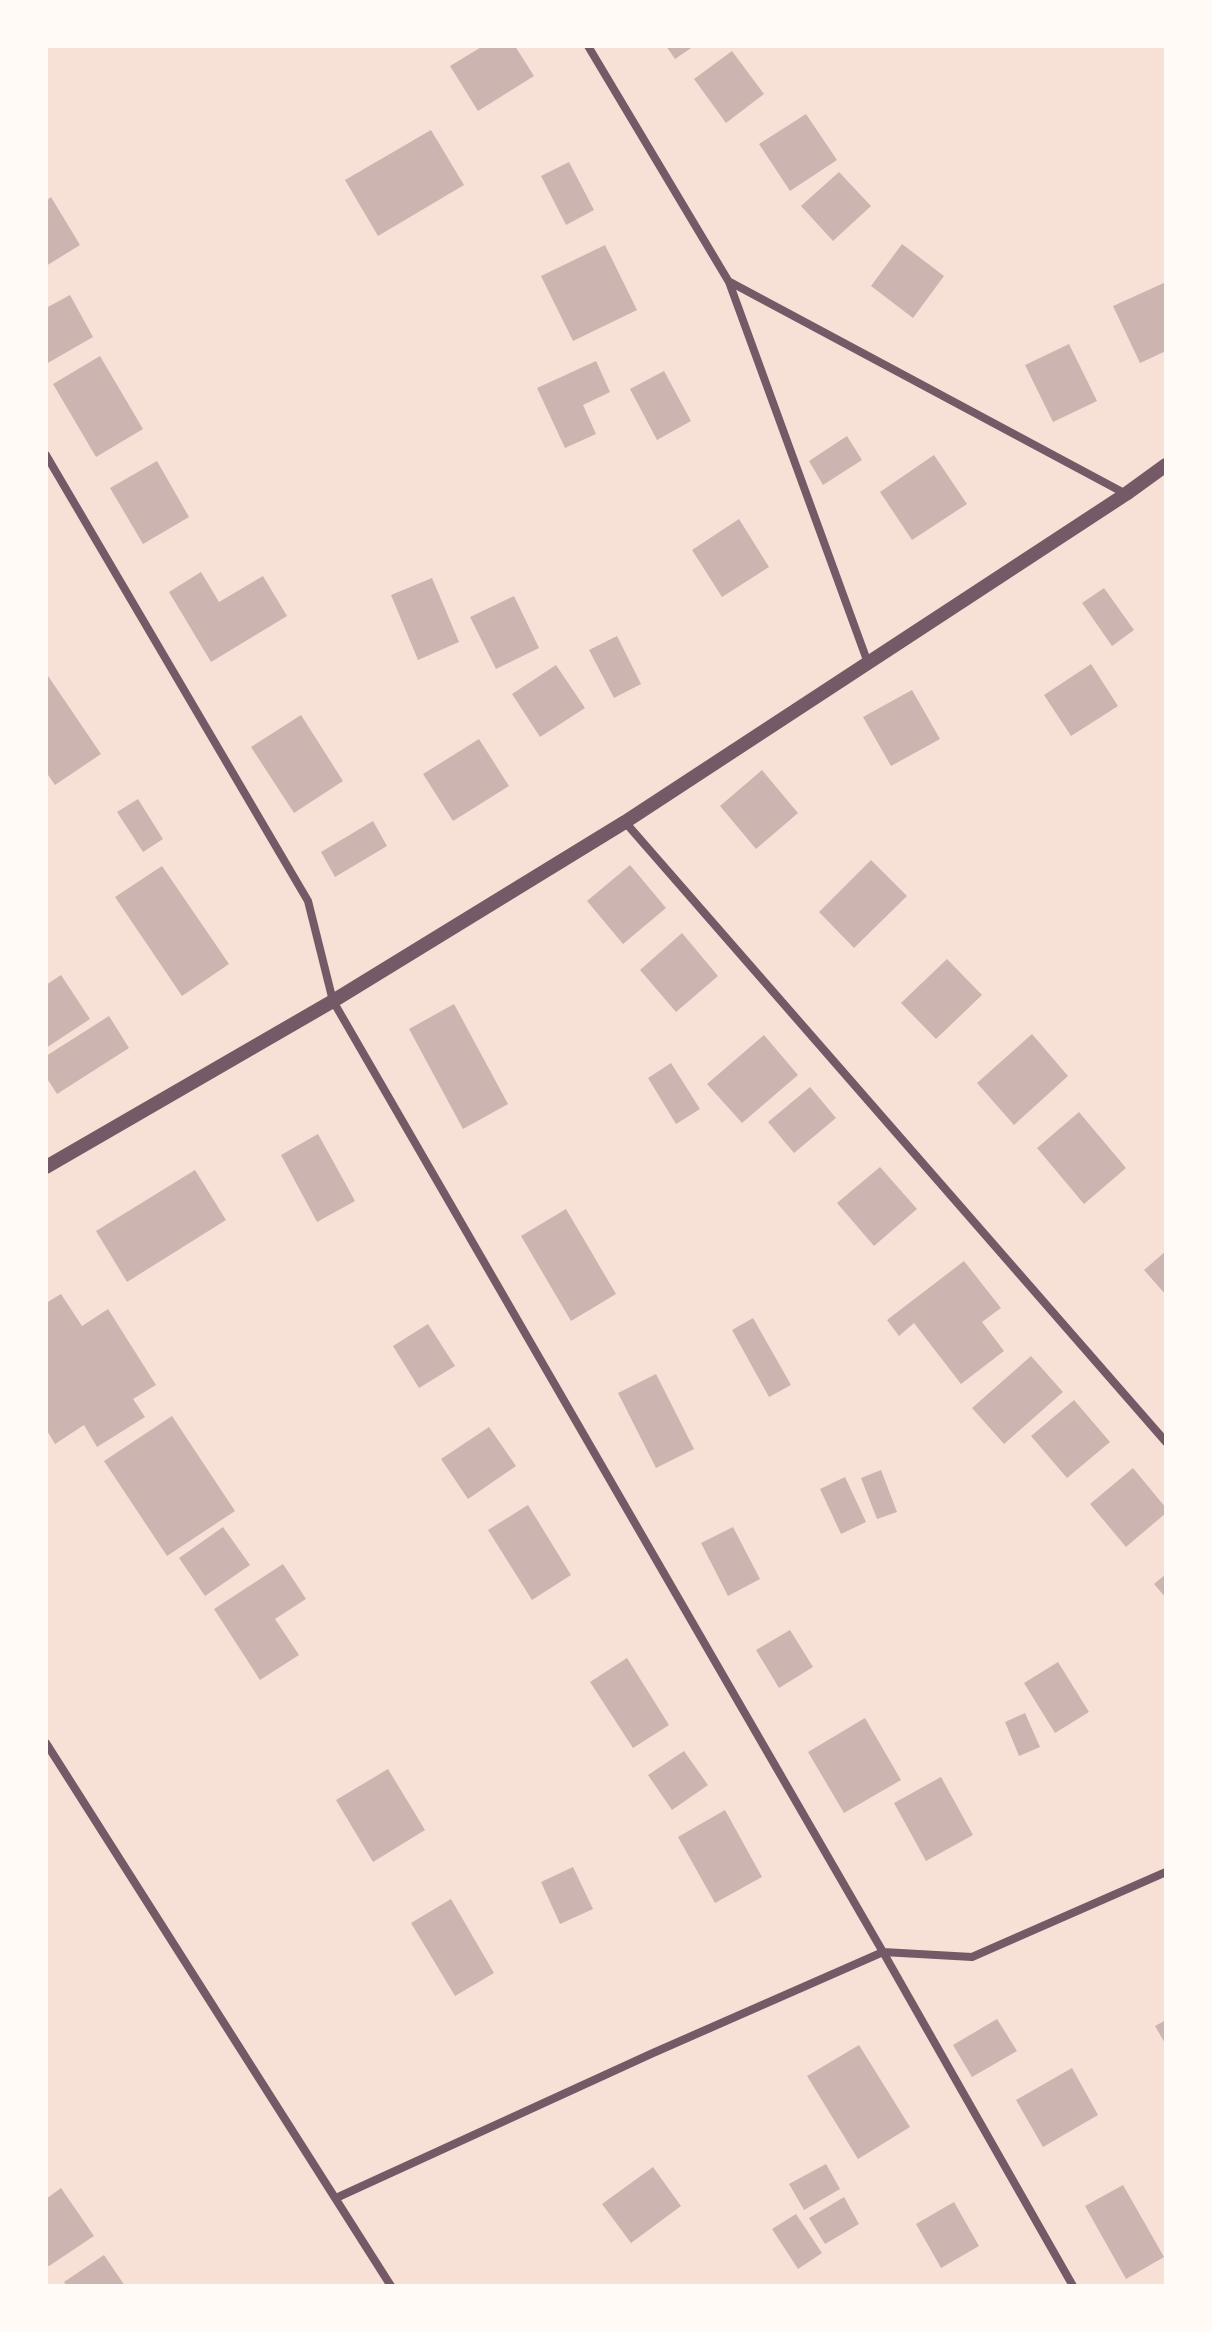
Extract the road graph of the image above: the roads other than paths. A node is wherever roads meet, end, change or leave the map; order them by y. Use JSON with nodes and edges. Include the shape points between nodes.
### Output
{"nodes":[{"id":1,"x":588,"y":46,"type":"edge"},
{"id":2,"x":729,"y":282,"type":"junction"},
{"id":3,"x":46,"y":455,"type":"edge"},
{"id":4,"x":1166,"y":465,"type":"edge"},
{"id":5,"x":1126,"y":494,"type":"junction"},
{"id":6,"x":868,"y":663,"type":"junction"},
{"id":7,"x":625,"y":822,"type":"junction"},
{"id":8,"x":333,"y":1001,"type":"junction"},
{"id":9,"x":46,"y":1167,"type":"edge"},
{"id":10,"x":1166,"y":1442,"type":"edge"},
{"id":11,"x":46,"y":1743,"type":"edge"},
{"id":12,"x":1164,"y":1877,"type":"edge"},
{"id":13,"x":883,"y":1952,"type":"junction"},
{"id":14,"x":336,"y":2198,"type":"junction"},
{"id":15,"x":391,"y":2286,"type":"edge"},
{"id":16,"x":1073,"y":2286,"type":"edge"}],
"edges":[{"from":1,"to":2,"type":"street"},
{"from":2,"to":5,"type":"street"},
{"from":2,"to":6,"type":"street"},
{"from":3,"to":8,"type":"street","via":[[308,901]]},
{"from":4,"to":5,"type":"street"},
{"from":5,"to":6,"type":"street"},
{"from":6,"to":7,"type":"street"},
{"from":7,"to":8,"type":"street"},
{"from":7,"to":10,"type":"street"},
{"from":8,"to":9,"type":"street"},
{"from":8,"to":13,"type":"street"},
{"from":11,"to":14,"type":"street"},
{"from":12,"to":13,"type":"street","via":[[972,1957]]},
{"from":13,"to":14,"type":"street"},
{"from":13,"to":16,"type":"street"},
{"from":14,"to":15,"type":"street"}]}
